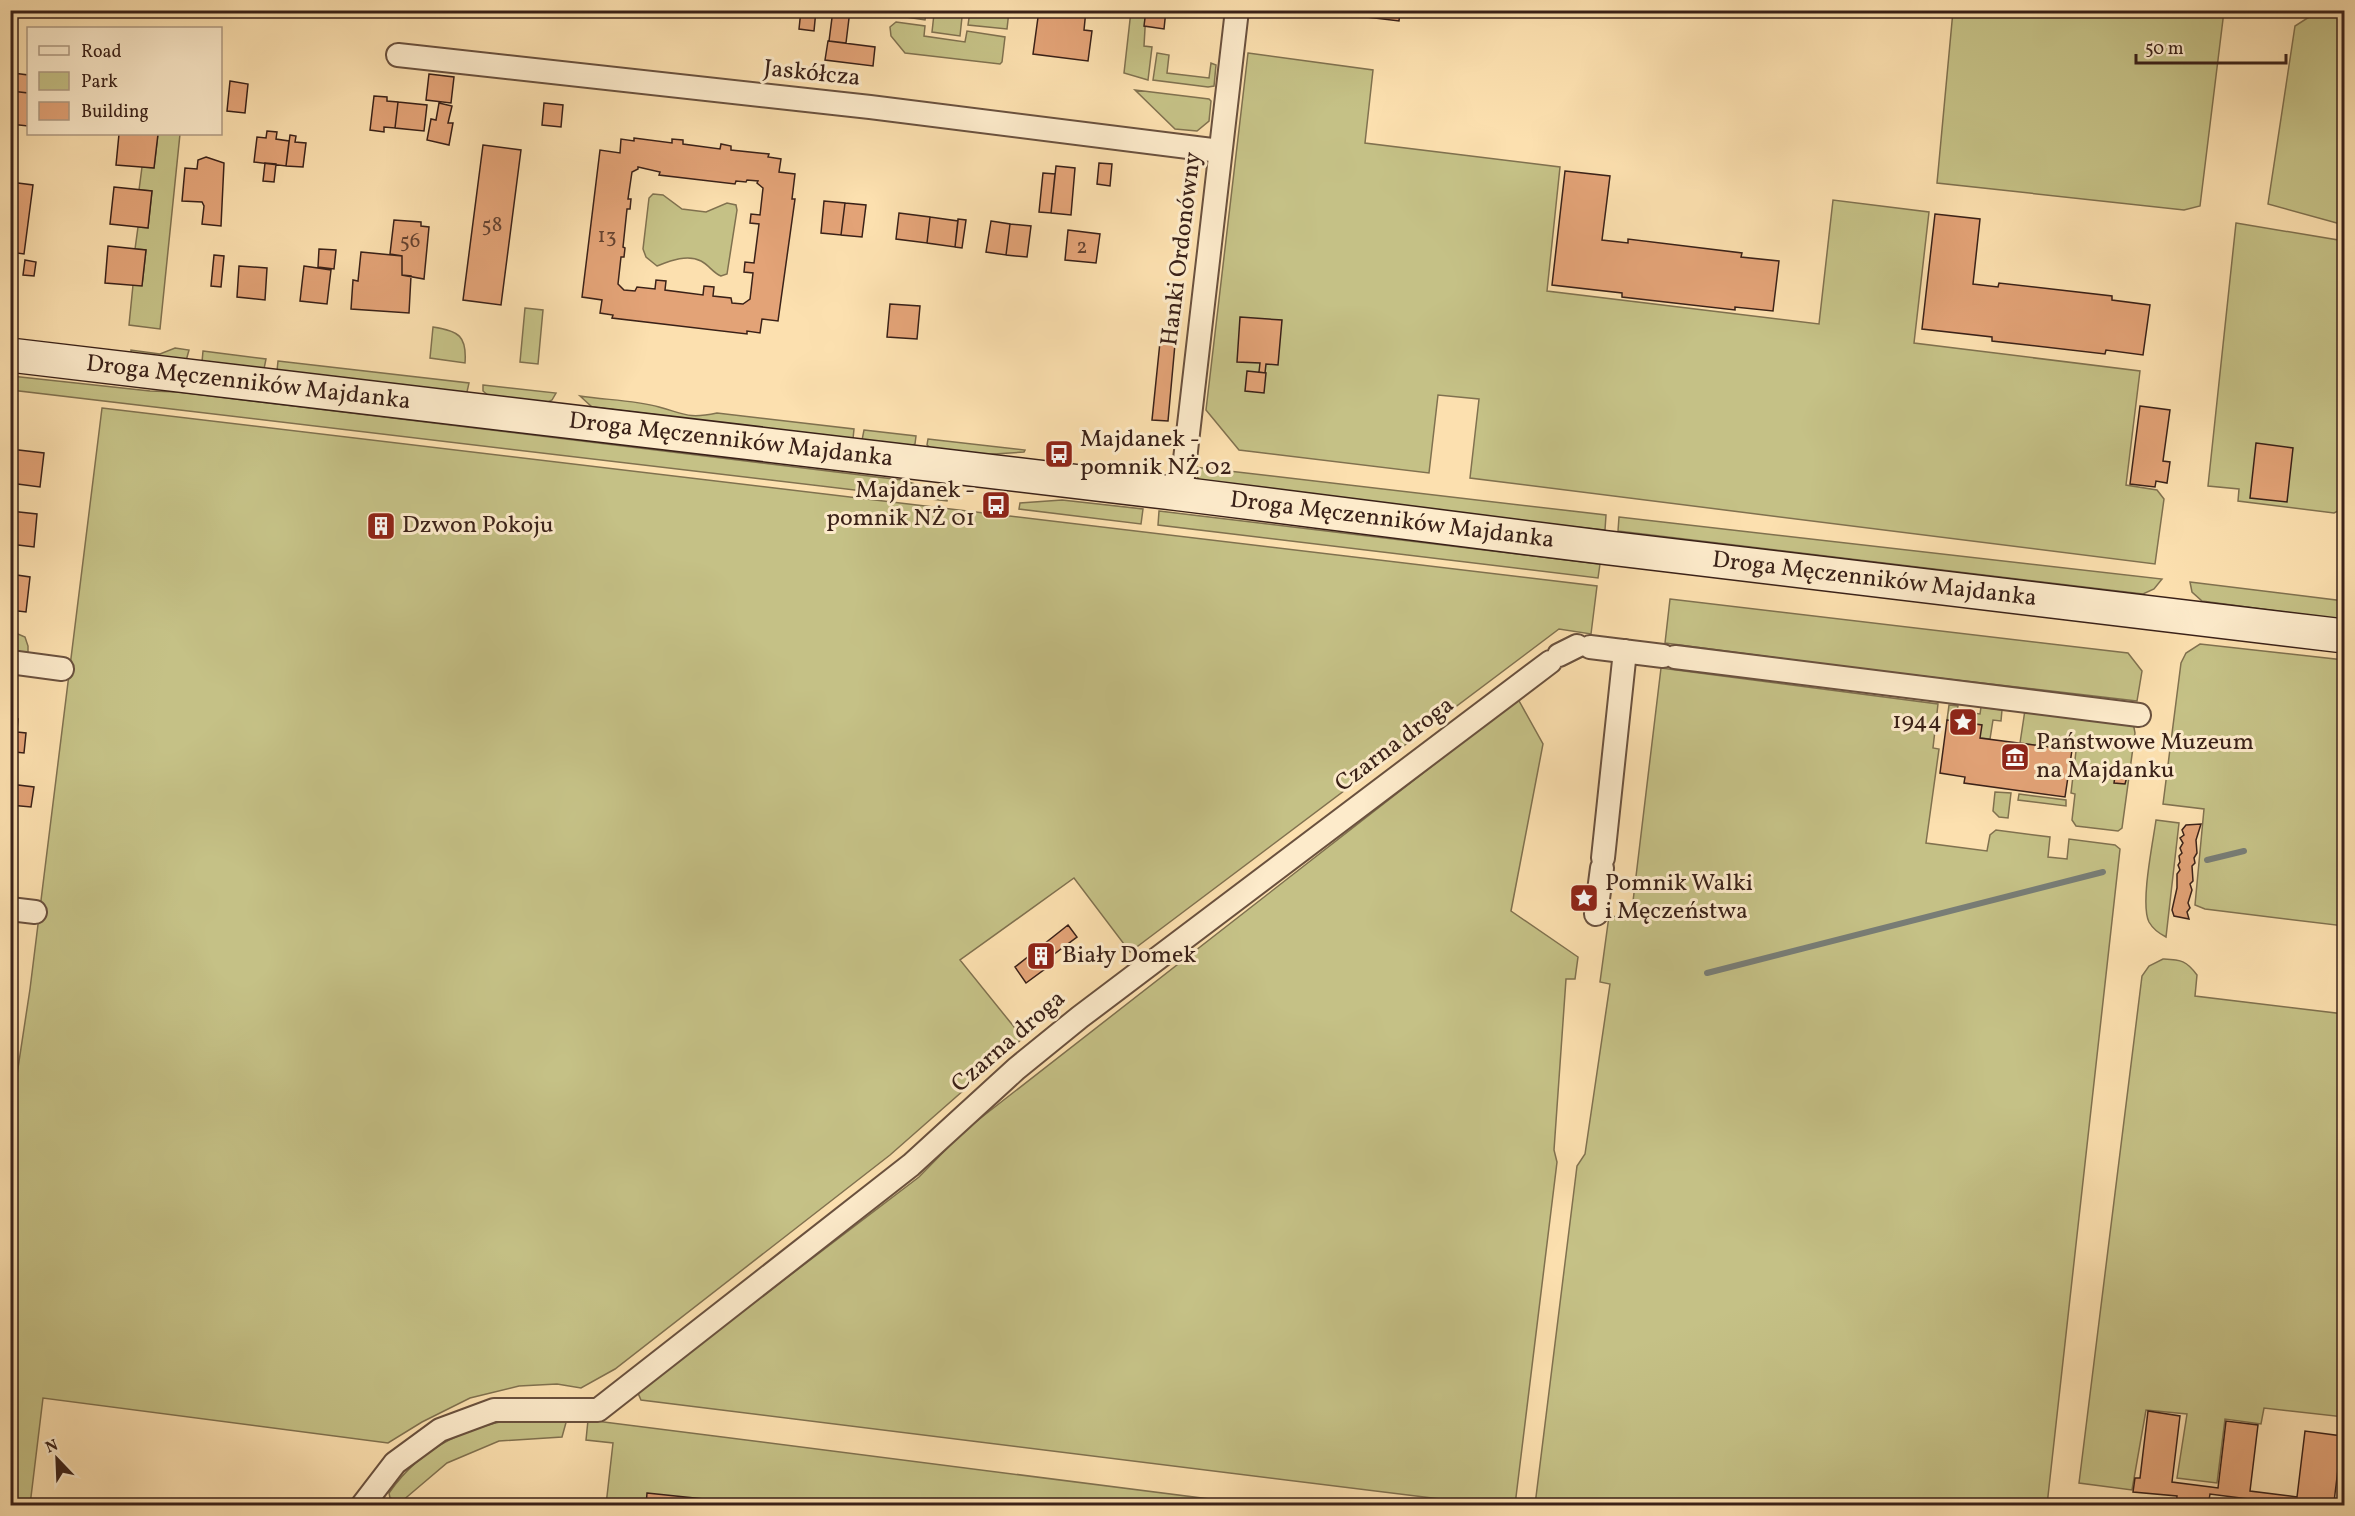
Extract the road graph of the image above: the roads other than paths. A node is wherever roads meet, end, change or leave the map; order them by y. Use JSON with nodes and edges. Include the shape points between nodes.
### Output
{"nodes":[{"id":1,"x":1237,"y":10,"type":"edge"},
{"id":2,"x":398,"y":55,"type":"dead end"},
{"id":3,"x":1220,"y":151,"type":"junction"},
{"id":4,"x":10,"y":355,"type":"edge"},
{"id":5,"x":1181,"y":494,"type":"junction"},
{"id":6,"x":2344,"y":636,"type":"edge"},
{"id":7,"x":1624,"y":651,"type":"junction"},
{"id":8,"x":10,"y":662,"type":"edge"},
{"id":9,"x":62,"y":669,"type":"dead end"},
{"id":10,"x":2139,"y":715,"type":"dead end"},
{"id":11,"x":10,"y":909,"type":"edge"},
{"id":12,"x":36,"y":912,"type":"dead end"},
{"id":13,"x":1596,"y":914,"type":"dead end"},
{"id":14,"x":362,"y":1506,"type":"edge"}],
"edges":[{"from":1,"to":3,"type":"street","name":"Hanki Ordonówny"},
{"from":2,"to":3,"type":"street","name":"Jaskółcza","via":[[870,107]]},
{"from":3,"to":5,"type":"street","name":"Hanki Ordonówny"},
{"from":4,"to":5,"type":"street","name":"Droga Męczenników Majdanka"},
{"from":5,"to":6,"type":"street","name":"Droga Męczenników Majdanka"},
{"from":7,"to":10,"type":"street"},
{"from":7,"to":13,"type":"street"},
{"from":7,"to":14,"type":"street","name":"Czarna droga","via":[[1569,653],[1080,1017],[1016,1069],[911,1165],[598,1410],[494,1410],[440,1430],[395,1463]]},
{"from":8,"to":9,"type":"street"},
{"from":11,"to":12,"type":"street"}]}
